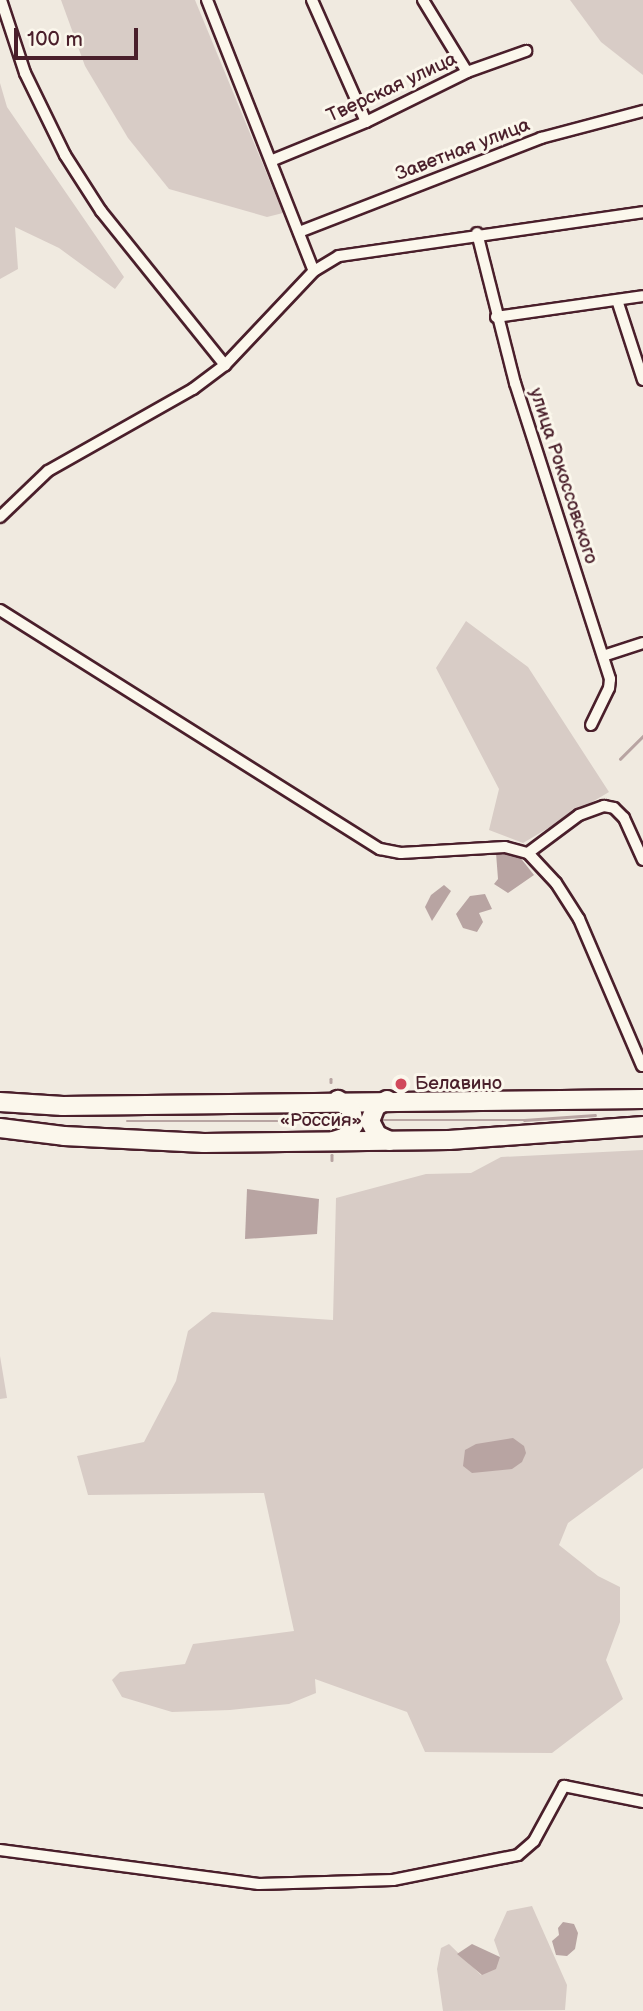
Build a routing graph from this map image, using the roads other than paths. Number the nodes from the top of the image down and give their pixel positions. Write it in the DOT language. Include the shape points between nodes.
graph roads {
  1 [pos="1,0"];
  2 [pos="312,0"];
  3 [pos="423,0"];
  4 [pos="209,1"];
  5 [pos="526,51"];
  6 [pos="467,72"];
  7 [pos="643,111"];
  8 [pos="366,122"];
  9 [pos="273,160"];
  10 [pos="643,212"];
  11 [pos="299,232"];
  12 [pos="477,233"];
  13 [pos="314,271"];
  14 [pos="643,296"];
  15 [pos="617,300"];
  16 [pos="496,317"];
  17 [pos="225,365"];
  18 [pos="643,380"];
  19 [pos="0,517"];
  20 [pos="0,610"];
  21 [pos="643,643"];
  22 [pos="603,656"];
  23 [pos="591,725"];
  24 [pos="528,853"];
  25 [pos="643,860"];
  26 [pos="642,1066"];
  27 [pos="643,1099"];
  28 [pos="338,1100"];
  29 [pos="387,1100"];
  30 [pos="0,1102"];
  31 [pos="643,1126"];
  32 [pos="0,1128"];
  33 [pos="333,1141"];
  34 [pos="391,1141"];
  35 [pos="643,1802"];
  36 [pos="0,1850"];
  1 -- 17 [label="street" via="25,73 65,155 114,229"];
  2 -- 8 [label="street"];
  3 -- 6 [label="street"];
  4 -- 9 [label="street"];
  5 -- 6 [label="street, Тверская улица"];
  6 -- 8 [label="street, Тверская улица"];
  7 -- 11 [label="street, Заветная улица" via="541,138"];
  8 -- 9 [label="street, Тверская улица"];
  9 -- 11 [label="street"];
  10 -- 12 [label="street"];
  11 -- 13 [label="street"];
  12 -- 13 [label="street" via="339,256"];
  12 -- 16 [label="street, улица Рокоссовского"];
  13 -- 17 [label="street"];
  14 -- 15 [label="street"];
  15 -- 16 [label="street"];
  15 -- 18 [label="street"];
  16 -- 22 [label="street, улица Рокоссовского"];
  17 -- 19 [label="street" via="181,396 48,471"];
  20 -- 24 [label="street" via="380,849 391,853 505,847"];
  21 -- 22 [label="street"];
  22 -- 23 [label="street, улица Рокоссовского" via="609,688"];
  24 -- 25 [label="street" via="579,815 604,806 624,818"];
  24 -- 26 [label="street" via="556,883 579,919"];
  27 -- 29 [label="highway, «Россия»"];
  28 -- 29 [label="highway, «Россия»"];
  28 -- 30 [label="highway, «Россия»" via="63,1106"];
  28 -- 33 [label="highway" via="351,1109 354,1124 346,1137"];
  29 -- 34 [label="highway" via="376,1106 370,1121 377,1135"];
  31 -- 34 [label="highway, «Россия»"];
  32 -- 33 [label="highway, «Россия»" via="190,1142"];
  33 -- 34 [label="highway, «Россия»"];
  35 -- 36 [label="street" via="564,1786 534,1841 518,1855 393,1880 258,1884"];
}
